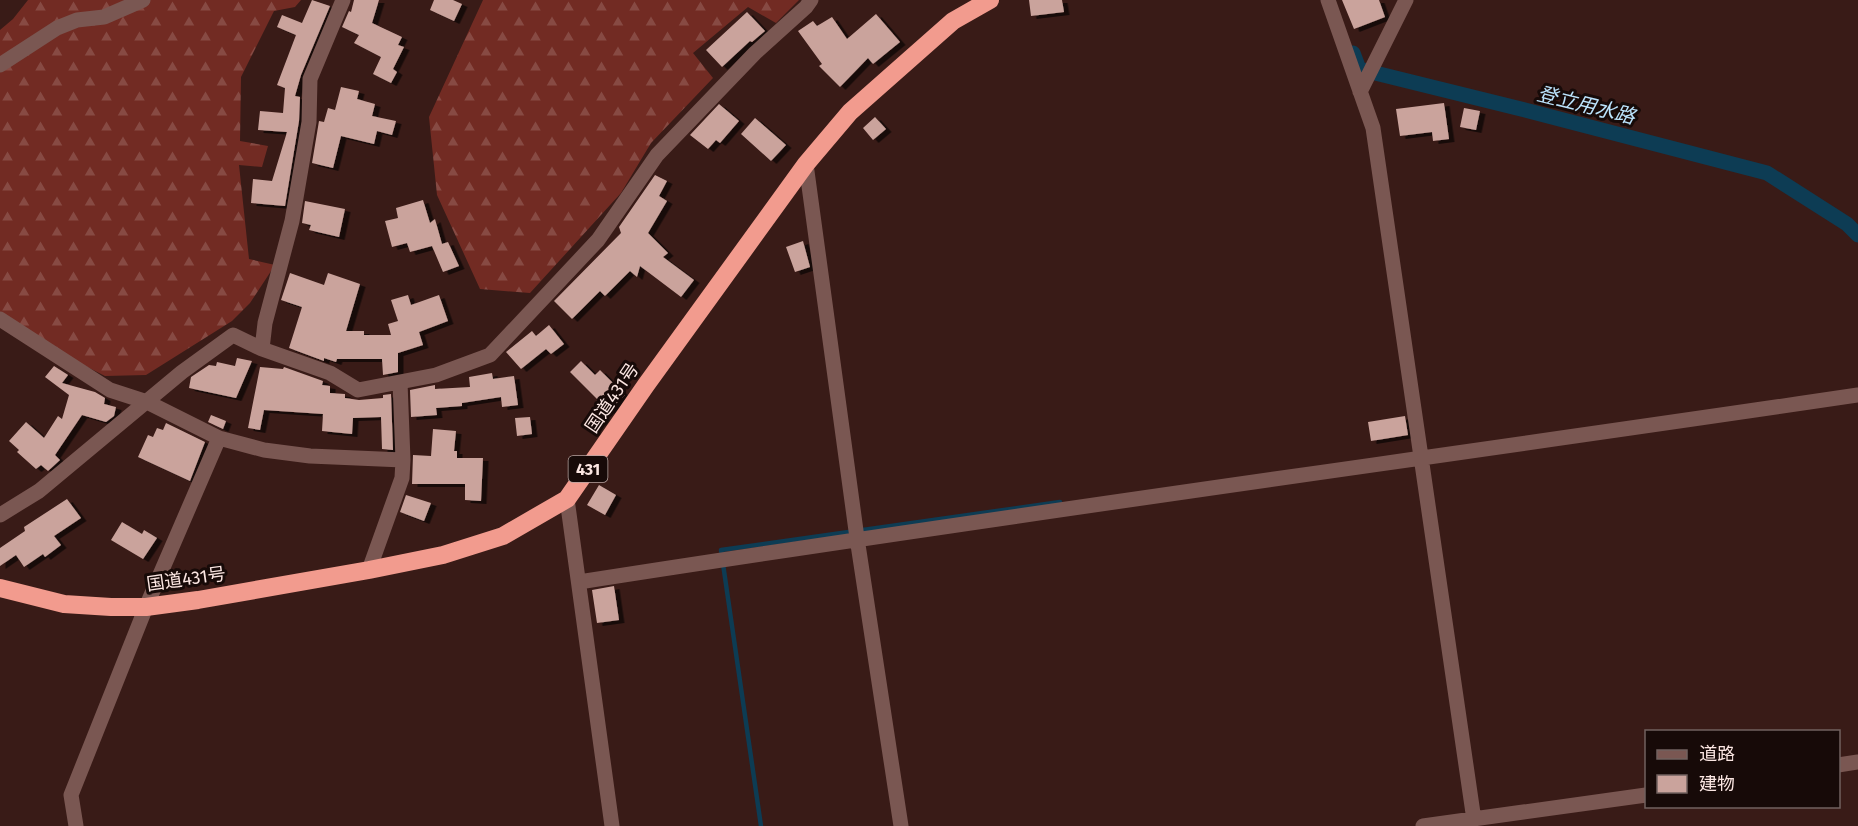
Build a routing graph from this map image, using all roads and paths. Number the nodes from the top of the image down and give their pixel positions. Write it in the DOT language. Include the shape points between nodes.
graph roads {
  1 [pos="143,0"];
  2 [pos="343,0"];
  3 [pos="811,0"];
  4 [pos="990,0"];
  5 [pos="1328,0"];
  6 [pos="1406,0"];
  7 [pos="0,65"];
  8 [pos="1360,92"];
  9 [pos="806,164"];
  10 [pos="0,319"];
  11 [pos="262,349"];
  12 [pos="400,382"];
  13 [pos="1858,395"];
  14 [pos="147,402"];
  15 [pos="219,438"];
  16 [pos="403,460"];
  17 [pos="1422,460"];
  18 [pos="567,499"];
  19 [pos="0,514"];
  20 [pos="857,538"];
  21 [pos="369,570"];
  22 [pos="579,582"];
  23 [pos="0,588"];
  24 [pos="146,607"];
  25 [pos="1858,762"];
  26 [pos="1840,765"];
  27 [pos="1645,795"];
  28 [pos="1474,820"];
  29 [pos="76,826"];
  30 [pos="612,826"];
  31 [pos="901,826"];
  32 [pos="1423,826"];
  1 -- 7 [label="street" via="104,17 77,20 57,28"];
  2 -- 11 [label="street" via="310,80 309,122 294,210"];
  3 -- 12 [label="street" via="754,53 657,155 598,240 490,355 436,375"];
  4 -- 9 [label="highway, 国道431号 / 431" via="953,21 850,112"];
  5 -- 8 [label="street"];
  6 -- 8 [label="street"];
  8 -- 17 [label="street" via="1373,128"];
  9 -- 18 [label="highway, 国道431号 / 431"];
  9 -- 20 [label="street"];
  10 -- 14 [label="street" via="110,390"];
  11 -- 12 [label="street" via="330,373 358,390"];
  11 -- 14 [label="street" via="232,336"];
  12 -- 16 [label="street"];
  13 -- 17 [label="street"];
  14 -- 15 [label="street"];
  14 -- 19 [label="street" via="39,490"];
  15 -- 16 [label="street" via="264,450 310,456"];
  15 -- 24 [label="street"];
  16 -- 21 [label="street" via="402,478"];
  17 -- 20 [label="street"];
  17 -- 28 [label="street"];
  18 -- 21 [label="highway, 国道431号 / 431" via="503,536 443,555"];
  18 -- 22 [label="street"];
  20 -- 22 [label="street"];
  20 -- 31 [label="street"];
  21 -- 24 [label="highway, 国道431号 / 431"];
  22 -- 30 [label="street"];
  23 -- 24 [label="highway, 国道431号 / 431" via="64,604"];
  24 -- 29 [label="street" via="71,795"];
  25 -- 26 [label="street"];
  27 -- 28 [label="street"];
  28 -- 32 [label="street"];
}
